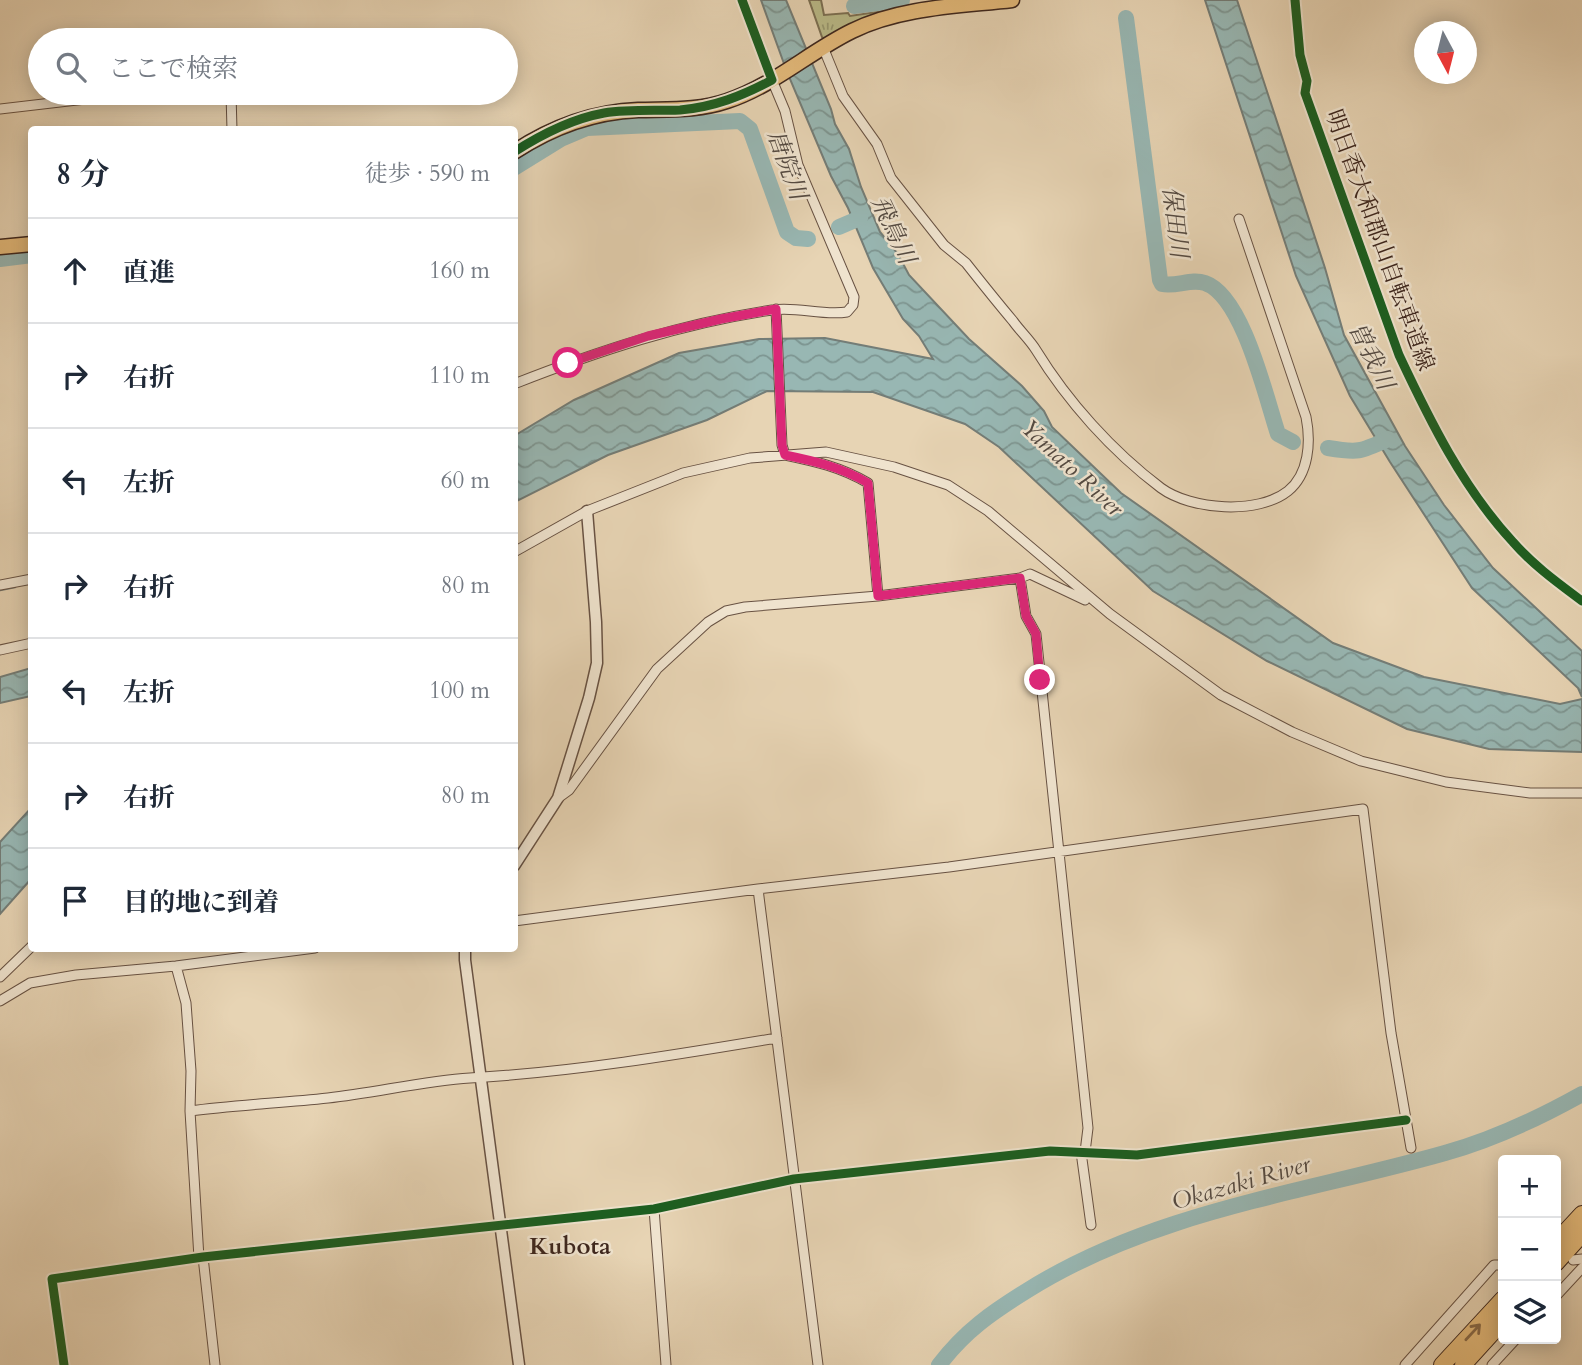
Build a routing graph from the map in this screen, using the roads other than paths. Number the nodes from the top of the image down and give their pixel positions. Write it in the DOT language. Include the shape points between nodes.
graph roads {
  1 [pos="1003,1"];
  2 [pos="973,2"];
  3 [pos="822,48"];
  4 [pos="773,79"];
  5 [pos="34,105"];
  6 [pos="231,105"];
  7 [pos="0,109"];
  8 [pos="232,126"];
  9 [pos="518,150"];
  10 [pos="1239,219"];
  11 [pos="28,244"];
  12 [pos="0,247"];
  13 [pos="776,309"];
  14 [pos="518,382"];
  15 [pos="785,455"];
  16 [pos="587,511"];
  17 [pos="518,550"];
  18 [pos="1020,578"];
  19 [pos="28,580"];
  20 [pos="0,586"];
  21 [pos="878,596"];
  22 [pos="1110,614"];
  23 [pos="28,644"];
  24 [pos="0,650"];
  25 [pos="1582,793"];
  26 [pos="558,798"];
  27 [pos="1060,851"];
  28 [pos="518,860"];
  29 [pos="758,889"];
  30 [pos="518,920"];
  31 [pos="28,950"];
  32 [pos="284,952"];
  33 [pos="465,952"];
  34 [pos="176,966"];
  35 [pos="0,977"];
  36 [pos="0,1001"];
  37 [pos="777,1038"];
  38 [pos="482,1079"];
  39 [pos="190,1111"];
  40 [pos="1406,1121"];
  41 [pos="1411,1148"];
  42 [pos="1083,1152"];
  43 [pos="794,1179"];
  44 [pos="654,1209"];
  45 [pos="1582,1214"];
  46 [pos="501,1224"];
  47 [pos="1091,1224"];
  48 [pos="1582,1234"];
  49 [pos="1561,1237"];
  50 [pos="1561,1257"];
  51 [pos="201,1258"];
  52 [pos="1498,1265"];
  53 [pos="1582,1268"];
  54 [pos="1561,1291"];
  55 [pos="1498,1304"];
  56 [pos="1498,1327"];
  57 [pos="1511,1344"];
  58 [pos="64,1365"];
  59 [pos="215,1365"];
  60 [pos="519,1365"];
  61 [pos="666,1365"];
  62 [pos="818,1365"];
  63 [pos="1405,1365"];
  64 [pos="1442,1365"];
  65 [pos="1464,1365"];
  66 [pos="1492,1365"];
  1 -- 2 [label="main road"];
  2 -- 3 [label="main road" via="888,17"];
  3 -- 4 [label="main road"];
  3 -- 10 [label="street" via="843,96 877,144 891,178 944,245 966,263 1100,433 1163,489 1185,501 1214,507 1272,500 1287,491 1298,481 1310,437"];
  4 -- 9 [label="main road" via="718,104 603,113 576,120"];
  4 -- 13 [label="street" via="797,165 854,297 847,312 834,314"];
  5 -- 7 [label="street"];
  6 -- 8 [label="street"];
  11 -- 12 [label="main road"];
  13 -- 14 [label="street" via="648,336"];
  13 -- 15 [label="street"];
  15 -- 16 [label="street" via="683,473"];
  15 -- 21 [label="street" via="848,471 868,483"];
  15 -- 22 [label="street" via="826,452 948,485 988,511"];
  16 -- 17 [label="street"];
  16 -- 26 [label="street" via="597,663"];
  18 -- 21 [label="street"];
  18 -- 22 [label="street" via="1030,574"];
  18 -- 27 [label="street" via="1026,616 1036,634"];
  19 -- 20 [label="street"];
  21 -- 26 [label="street" via="745,607 708,622 657,669 569,790"];
  22 -- 25 [label="street" via="1221,695 1361,761 1446,782 1530,793"];
  23 -- 24 [label="street"];
  26 -- 28 [label="street"];
  27 -- 29 [label="street"];
  27 -- 40 [label="street" via="1363,809"];
  27 -- 42 [label="street" via="1088,1128"];
  29 -- 30 [label="street"];
  29 -- 37 [label="street"];
  31 -- 35 [label="street"];
  32 -- 34 [label="street"];
  33 -- 38 [label="street"];
  34 -- 36 [label="street" via="30,983"];
  34 -- 39 [label="street" via="186,1003"];
  37 -- 38 [label="street" via="630,1062"];
  37 -- 43 [label="street"];
  38 -- 39 [label="street"];
  38 -- 46 [label="street"];
  39 -- 51 [label="street"];
  40 -- 41 [label="street"];
  40 -- 42 [label="street" via="1137,1155"];
  42 -- 43 [label="street" via="995,1156"];
  42 -- 47 [label="street"];
  43 -- 44 [label="street"];
  43 -- 62 [label="street"];
  44 -- 46 [label="street"];
  44 -- 61 [label="street"];
  45 -- 49 [label="highway"];
  46 -- 51 [label="street"];
  46 -- 60 [label="street"];
  48 -- 50 [label="highway"];
  51 -- 58 [label="street" via="52,1279"];
  51 -- 59 [label="street"];
  52 -- 63 [label="street"];
  53 -- 54 [label="street"];
  64 -- 55 [label="highway, one-way"];
  56 -- 65 [label="highway"];
  57 -- 66 [label="street"];
}
